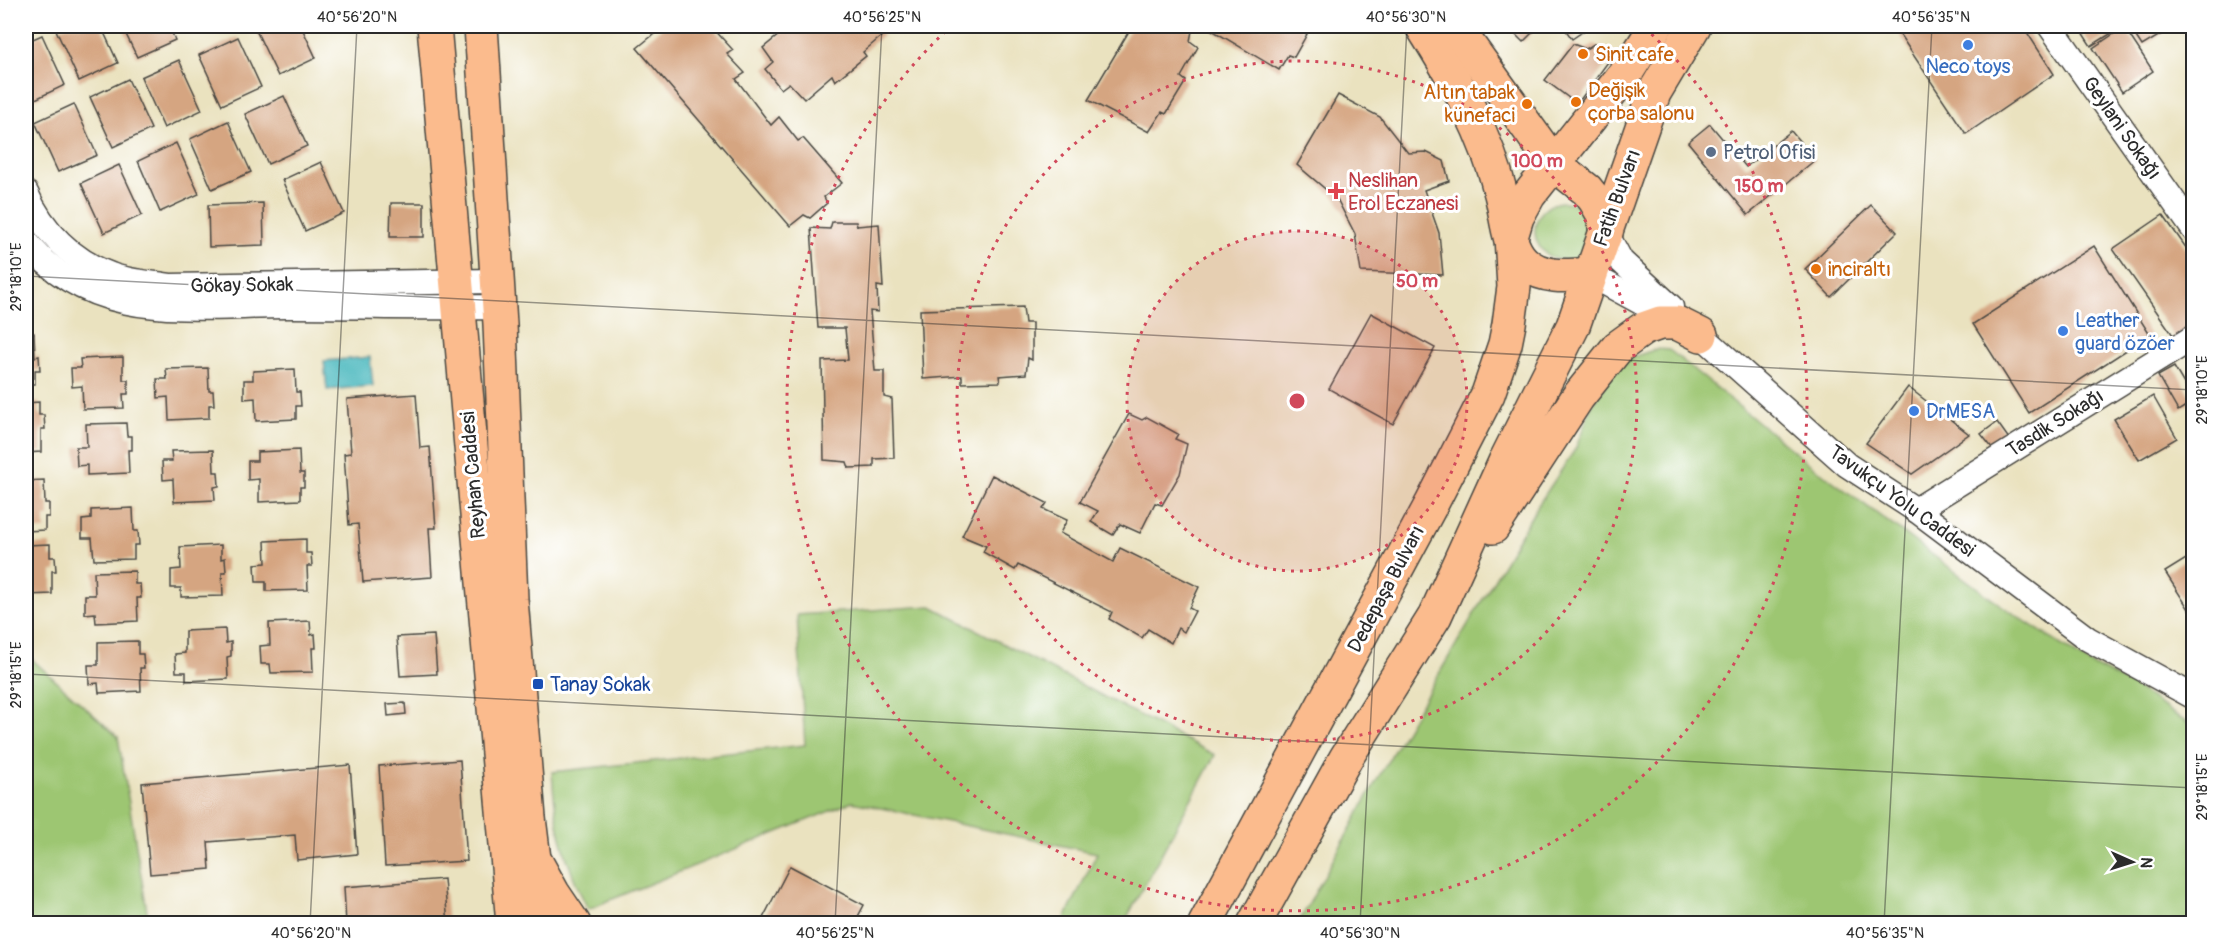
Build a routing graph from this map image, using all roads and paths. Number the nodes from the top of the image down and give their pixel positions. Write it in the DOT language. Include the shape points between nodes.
graph roads {
  1 [pos="434,26"];
  2 [pos="481,26"];
  3 [pos="1422,26"];
  4 [pos="1455,26"];
  5 [pos="1656,26"];
  6 [pos="1694,26"];
  7 [pos="2050,26"];
  8 [pos="1554,164"];
  9 [pos="26,193"];
  10 [pos="2193,230"];
  11 [pos="1606,233"];
  12 [pos="1511,237"];
  13 [pos="26,241"];
  14 [pos="1589,274"];
  15 [pos="497,294"];
  16 [pos="457,295"];
  17 [pos="1701,335"];
  18 [pos="2193,337"];
  19 [pos="1916,510"];
  20 [pos="1435,616"];
  21 [pos="2193,697"];
  22 [pos="534,859"];
  23 [pos="513,924"];
  24 [pos="537,924"];
  25 [pos="574,924"];
  26 [pos="1205,924"];
  27 [pos="1254,924"];
  1 -- 16 [label="main road, Reyhan Caddesi"];
  2 -- 15 [label="main road, Reyhan Caddesi"];
  3 -- 12 [label="main road" via="1475,119 1501,192"];
  4 -- 8 [label="main road"];
  5 -- 8 [label="main road" via="1628,70"];
  6 -- 11 [label="main road, Fatih Bulvarı" via="1654,93"];
  7 -- 10 [label="street, Geylani Sokağı"];
  8 -- 11 [label="main road" via="1587,190 1603,214"];
  8 -- 12 [label="main road" via="1529,195"];
  9 -- 16 [label="street, Gökay Sokak" via="61,245 86,264 113,276 171,286"];
  11 -- 14 [label="main road, Fatih Bulvarı"];
  11 -- 17 [label="street" via="1621,261"];
  12 -- 14 [label="main road" via="1523,261 1533,269 1545,274"];
  12 -- 26 [label="main road, Dedepaşa Bulvarı" via="1514,287 1509,324 1488,394"];
  13 -- 16 [label="street, Gökay Sokak" via="76,284 138,305 193,309"];
  14 -- 17 [label="street, Tavukçu Yolu Caddesi"];
  14 -- 20 [label="main road" via="1573,326"];
  15 -- 16 [label="street, Gökay Sokak"];
  15 -- 22 [label="main road, Reyhan Caddesi" via="511,599"];
  16 -- 23 [label="main road, Reyhan Caddesi"];
  17 -- 19 [label="street, Tavukçu Yolu Caddesi" via="1847,465"];
  17 -- 20 [label="main road" via="1677,323 1660,323 1643,329 1618,347 1578,397"];
  18 -- 19 [label="street, Tasdik Sokağı"];
  19 -- 21 [label="street, Tavukçu Yolu Caddesi" via="2088,639"];
  20 -- 27 [label="main road" via="1346,758"];
  22 -- 24 [label="main road, Reyhan Caddesi"];
  22 -- 25 [label="main road"];
}
